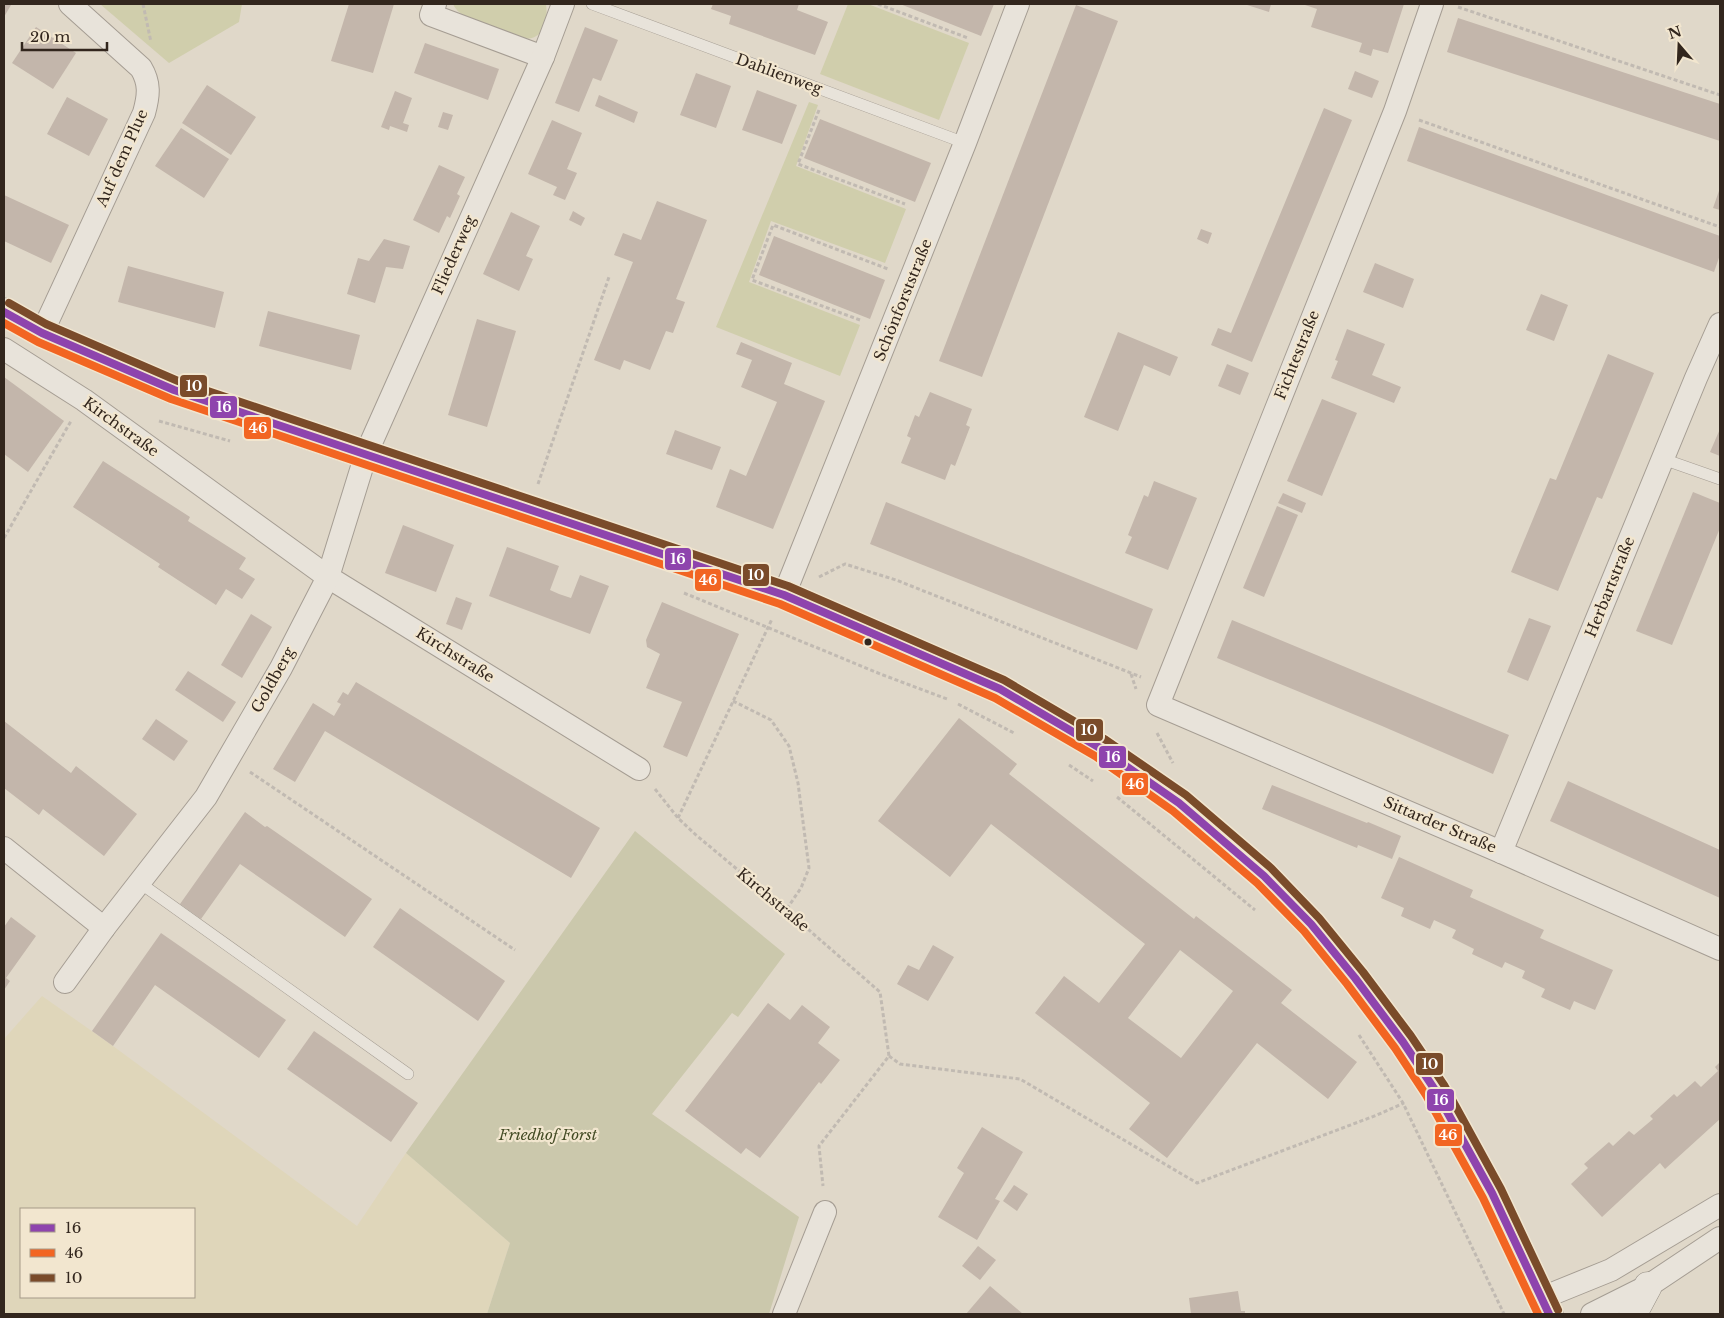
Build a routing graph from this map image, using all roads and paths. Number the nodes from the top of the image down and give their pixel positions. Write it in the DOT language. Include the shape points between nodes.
graph roads {
  1 [pos="70,4"];
  2 [pos="435,4"];
  3 [pos="562,4"];
  4 [pos="592,4"];
  5 [pos="878,4"];
  6 [pos="1018,4"];
  7 [pos="1432,4"];
  8 [pos="1456,7"];
  9 [pos="968,38"];
  10 [pos="543,57"];
  11 [pos="1720,96"];
  12 [pos="1395,111"];
  13 [pos="828,113"];
  14 [pos="966,143"];
  15 [pos="905,204"];
  16 [pos="1720,227"];
  17 [pos="609,276"];
  18 [pos="912,278"];
  19 [pos="4,312"];
  20 [pos="860,320"];
  21 [pos="1720,324"];
  22 [pos="42,332"];
  23 [pos="4,349"];
  24 [pos="84,400"];
  25 [pos="158,421"];
  26 [pos="233,442"];
  27 [pos="366,454"];
  28 [pos="1663,458"];
  29 [pos="1720,480"];
  30 [pos="529,509"];
  31 [pos="4,538"];
  32 [pos="328,577"];
  33 [pos="676,590"];
  34 [pos="784,595"];
  35 [pos="768,627"];
  36 [pos="1131,673"];
  37 [pos="1137,692"];
  38 [pos="1162,696"];
  39 [pos="733,701"];
  40 [pos="1153,726"];
  41 [pos="1015,733"];
  42 [pos="229,758"];
  43 [pos="1063,762"];
  44 [pos="639,769"];
  45 [pos="1094,781"];
  46 [pos="1110,791"];
  47 [pos="1179,803"];
  48 [pos="678,818"];
  49 [pos="4,848"];
  50 [pos="1501,852"];
  51 [pos="140,883"];
  52 [pos="786,910"];
  53 [pos="1259,914"];
  54 [pos="104,928"];
  55 [pos="1720,949"];
  56 [pos="515,950"];
  57 [pos="65,982"];
  58 [pos="1355,1028"];
  59 [pos="889,1056"];
  60 [pos="408,1074"];
  61 [pos="1435,1090"];
  62 [pos="1403,1103"];
  63 [pos="1720,1205"];
  64 [pos="825,1212"];
  65 [pos="1720,1238"];
  66 [pos="1648,1286"];
  67 [pos="1546,1306"];
  68 [pos="784,1314"];
  69 [pos="1504,1314"];
  70 [pos="1592,1314"];
  71 [pos="1633,1314"];
  1 -- 22 [label="street, Auf dem Plue" via="141,68 148,83 148,99"];
  2 -- 10 [label="street" via="431,15"];
  3 -- 10 [label="street, Fliederweg"];
  4 -- 14 [label="lane, Dahlienweg"];
  5 -- 9 [label="path"];
  6 -- 14 [label="street, Schönforststraße"];
  7 -- 12 [label="street, Fichtestraße"];
  8 -- 11 [label="path"];
  10 -- 27 [label="street, Fliederweg"];
  12 -- 16 [label="path"];
  12 -- 38 [label="street, Fichtestraße"];
  13 -- 15 [label="path" via="819,109 798,164"];
  14 -- 18 [label="street, Schönforststraße"];
  17 -- 30 [label="path"];
  18 -- 20 [label="path" via="773,225 752,280"];
  18 -- 34 [label="street, Schönforststraße"];
  19 -- 22 [label="main road"];
  21 -- 28 [label="street, Herbartstraße"];
  22 -- 27 [label="main road" via="174,390"];
  23 -- 24 [label="street, Kirchstraße"];
  24 -- 31 [label="path"];
  24 -- 32 [label="street, Kirchstraße"];
  25 -- 26 [label="path"];
  27 -- 30 [label="main road"];
  27 -- 32 [label="street, Goldberg"];
  28 -- 29 [label="lane"];
  28 -- 50 [label="street, Herbartstraße"];
  30 -- 34 [label="main road"];
  32 -- 42 [label="street, Goldberg"];
  32 -- 44 [label="street, Kirchstraße"];
  33 -- 35 [label="path"];
  34 -- 35 [label="path"];
  34 -- 36 [label="path" via="845,564 896,580"];
  34 -- 47 [label="main road" via="1000,689 1100,748"];
  35 -- 39 [label="path"];
  35 -- 41 [label="path" via="953,702"];
  36 -- 37 [label="path"];
  36 -- 38 [label="path"];
  38 -- 50 [label="street, Sittarder Straße"];
  39 -- 48 [label="path"];
  39 -- 52 [label="path" via="771,720 789,746 798,782 809,868 801,888"];
  40 -- 47 [label="path" via="1174,765"];
  42 -- 51 [label="street, Goldberg" via="206,797"];
  42 -- 56 [label="path"];
  43 -- 45 [label="path"];
  44 -- 48 [label="path, Kirchstraße"];
  46 -- 53 [label="path"];
  47 -- 61 [label="main road" via="1264,876 1311,924 1356,978"];
  48 -- 52 [label="path, Kirchstraße"];
  49 -- 54 [label="street"];
  50 -- 55 [label="street, Sittarder Straße"];
  51 -- 54 [label="street, Goldberg"];
  51 -- 60 [label="lane"];
  52 -- 59 [label="path, Kirchstraße" via="880,992"];
  54 -- 57 [label="street, Goldberg"];
  58 -- 62 [label="path"];
  59 -- 62 [label="path" via="900,1064 1020,1079 1197,1183"];
  59 -- 64 [label="path" via="818,1146"];
  61 -- 62 [label="path"];
  61 -- 67 [label="main road" via="1492,1193"];
  62 -- 69 [label="path"];
  63 -- 67 [label="street"];
  64 -- 68 [label="street"];
  65 -- 66 [label="street"];
  66 -- 70 [label="street"];
  66 -- 71 [label="main road"];
}
